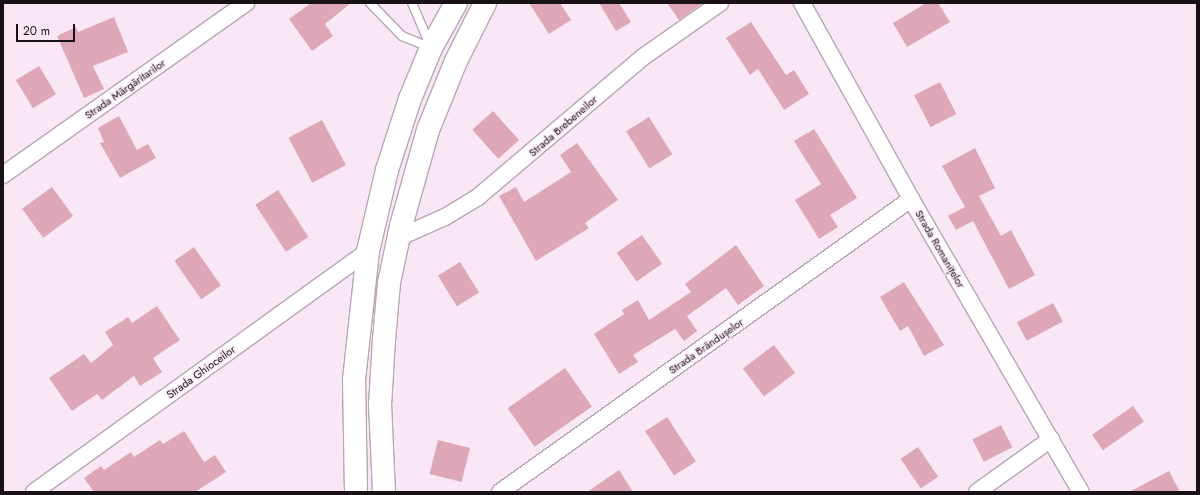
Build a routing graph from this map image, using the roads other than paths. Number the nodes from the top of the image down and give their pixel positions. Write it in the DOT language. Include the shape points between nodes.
graph roads {
  1 [pos="246,3"];
  2 [pos="370,3"];
  3 [pos="412,3"];
  4 [pos="456,3"];
  5 [pos="720,3"];
  6 [pos="802,3"];
  7 [pos="485,4"];
  8 [pos="431,48"];
  9 [pos="3,175"];
  10 [pos="911,199"];
  11 [pos="398,238"];
  12 [pos="368,251"];
  13 [pos="1051,439"];
  14 [pos="34,492"];
  15 [pos="356,492"];
  16 [pos="384,492"];
  17 [pos="500,492"];
  18 [pos="977,492"];
  19 [pos="1081,492"];
  1 -- 9 [label="street, Strada Mărgăritarilor"];
  2 -- 8 [label="lane" via="402,36"];
  3 -- 8 [label="lane"];
  4 -- 8 [label="highway"];
  5 -- 11 [label="street, Strada Brebeneilor" via="642,57 478,197 445,217"];
  6 -- 10 [label="street, Strada Romanițelor"];
  7 -- 11 [label="highway" via="456,61 428,130"];
  8 -- 12 [label="highway" via="410,99 387,170"];
  10 -- 13 [label="street, Strada Romanițelor"];
  10 -- 17 [label="street, Strada Brândușelor"];
  11 -- 16 [label="highway" via="389,283 381,384"];
  12 -- 14 [label="street, Strada Ghioceilor"];
  12 -- 15 [label="highway" via="354,380"];
  13 -- 18 [label="street"];
  13 -- 19 [label="street, Strada Romanițelor"];
}
